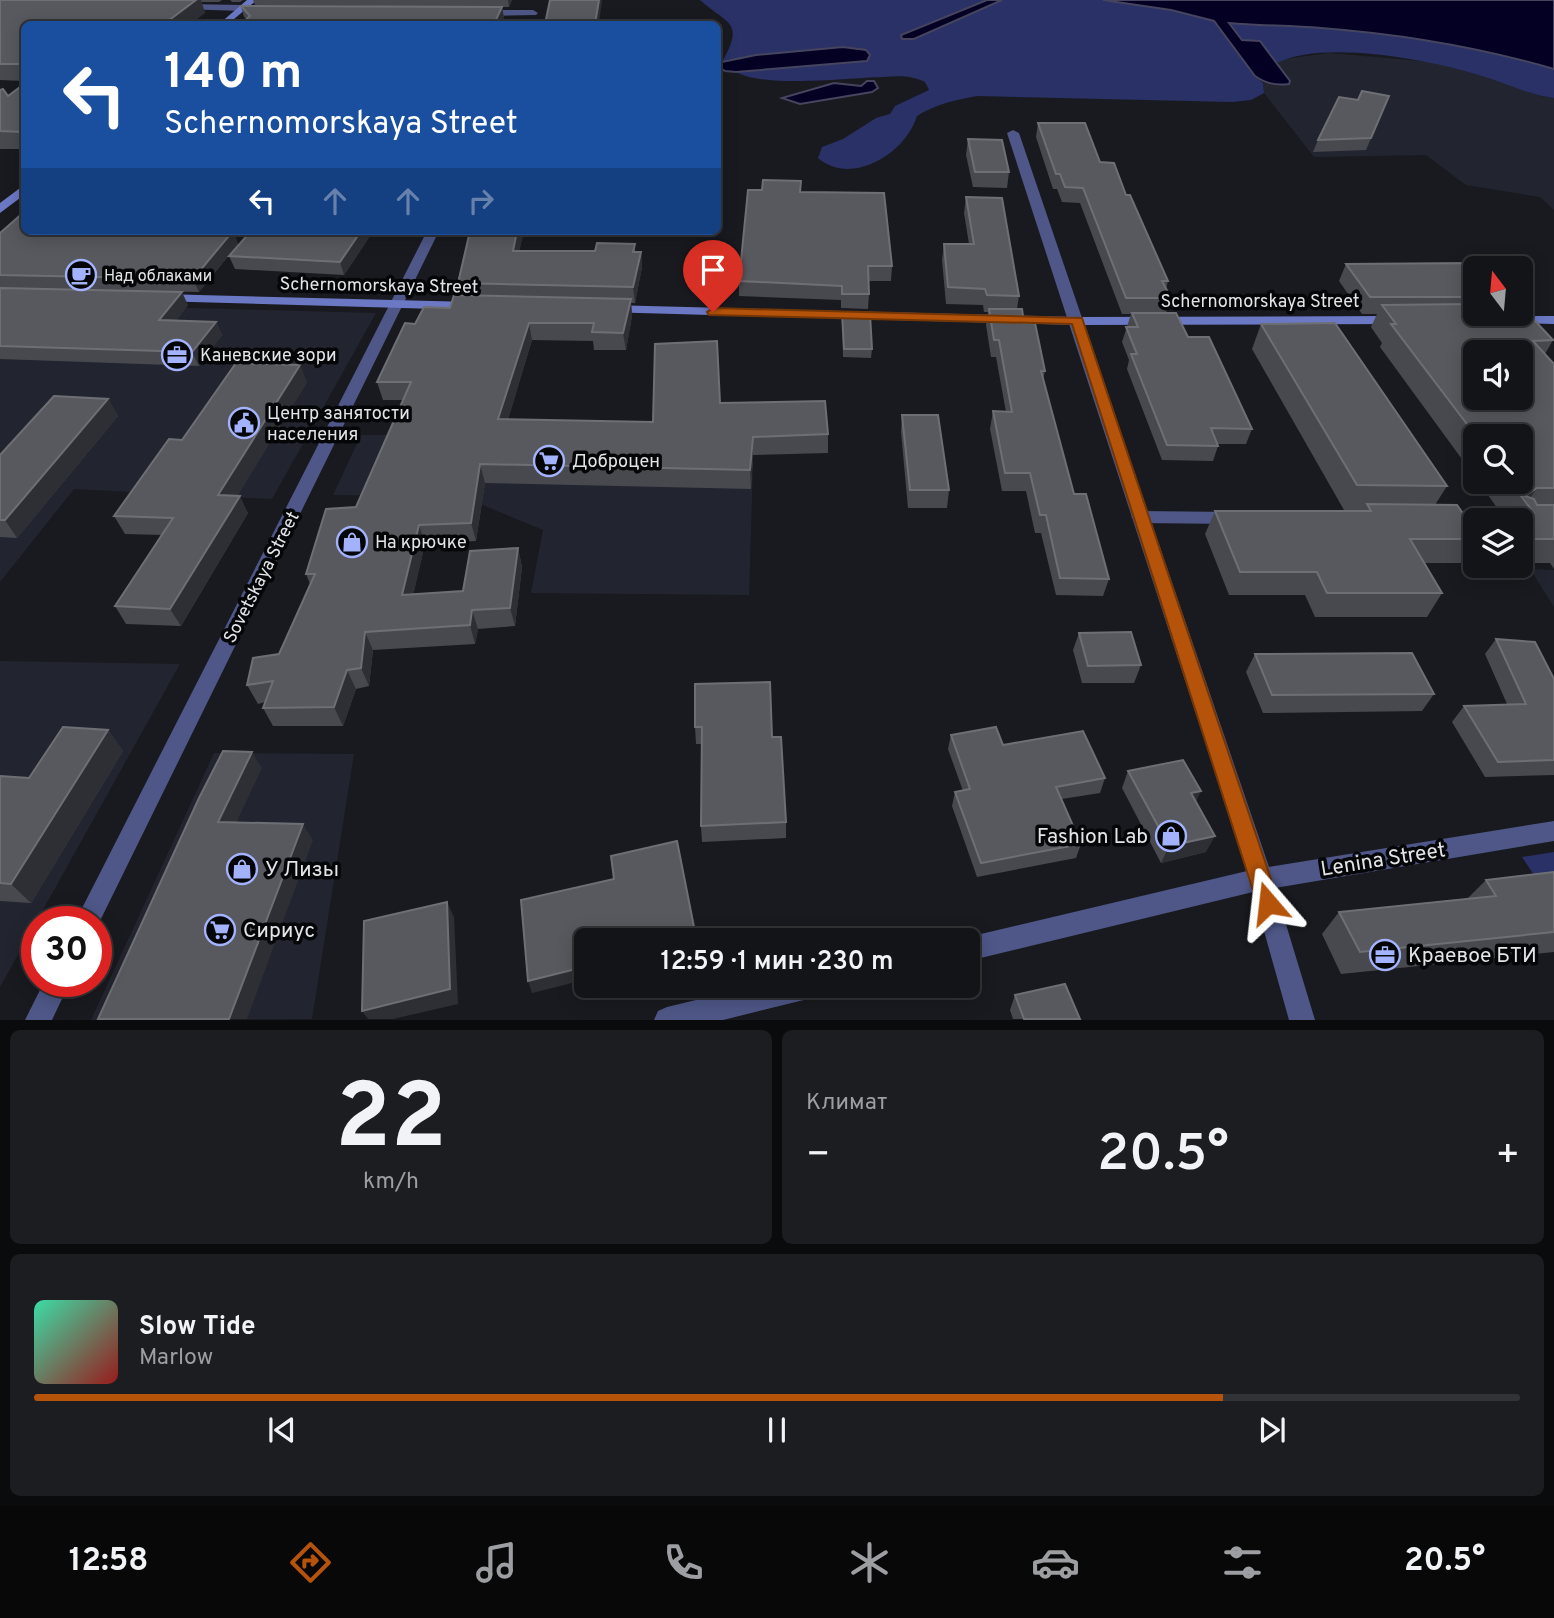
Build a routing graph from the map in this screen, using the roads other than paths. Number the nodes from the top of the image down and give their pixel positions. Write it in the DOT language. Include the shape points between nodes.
graph roads {
  1 [pos="253,0"];
  2 [pos="535,0"];
  3 [pos="170,6"];
  4 [pos="241,9"];
  5 [pos="258,11"];
  6 [pos="466,13"];
  7 [pos="533,13"];
  8 [pos="227,21"];
  9 [pos="529,21"];
  10 [pos="1013,132"];
  11 [pos="21,192"];
  12 [pos="0,209"];
  13 [pos="431,235"];
  14 [pos="151,298"];
  15 [pos="398,304"];
  16 [pos="493,307"];
  17 [pos="588,309"];
  18 [pos="1416,320"];
  19 [pos="1533,320"];
  20 [pos="1554,320"];
  21 [pos="1077,321"];
  22 [pos="1140,517"];
  23 [pos="1248,518"];
  24 [pos="1553,832"];
  25 [pos="1261,879"];
  26 [pos="95,906"];
  27 [pos="980,946"];
  28 [pos="50,997"];
  29 [pos="758,998"];
  30 [pos="38,1020"];
  31 [pos="667,1020"];
  32 [pos="1302,1020"];
  1 -- 4 [label="street"];
  2 -- 7 [label="street"];
  3 -- 4 [label="street"];
  4 -- 5 [label="street"];
  4 -- 8 [label="street"];
  6 -- 7 [label="street"];
  7 -- 9 [label="street"];
  10 -- 21 [label="street"];
  11 -- 12 [label="street"];
  13 -- 15 [label="street, Sovetskaya Street"];
  14 -- 15 [label="street, Sсhernomorskaya Street"];
  15 -- 16 [label="street, Sсhernomorskaya Street"];
  15 -- 26 [label="street, Sovetskaya Street"];
  17 -- 21 [label="street, Sсhernomorskaya Street"];
  18 -- 21 [label="street, Sсhernomorskaya Street"];
  19 -- 20 [label="street"];
  21 -- 22 [label="street"];
  22 -- 23 [label="street"];
  22 -- 25 [label="street"];
  24 -- 25 [label="street, Lenina Street"];
  25 -- 27 [label="street, Lenina Street"];
  25 -- 32 [label="street"];
  28 -- 30 [label="street"];
  29 -- 31 [label="street"];
}
